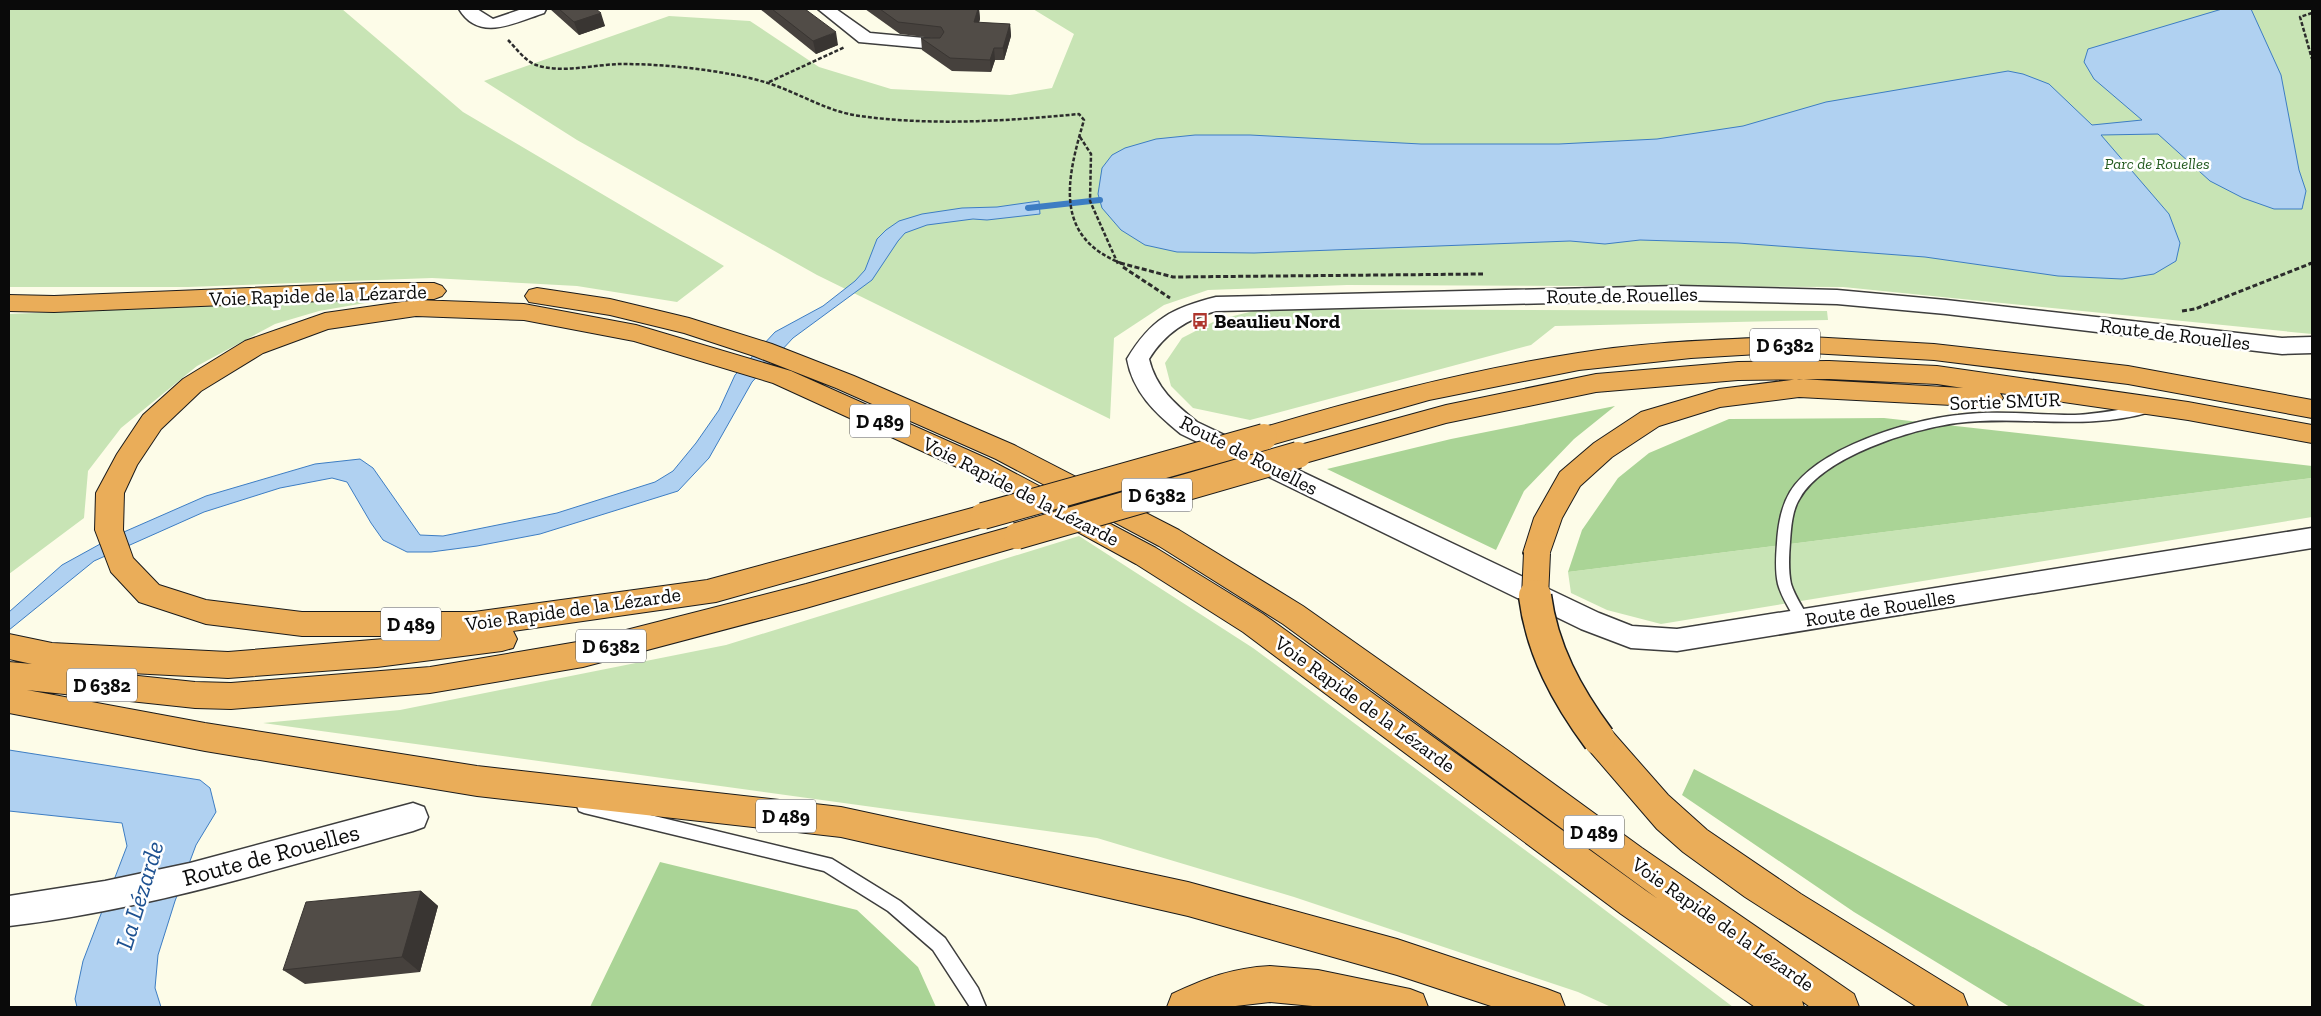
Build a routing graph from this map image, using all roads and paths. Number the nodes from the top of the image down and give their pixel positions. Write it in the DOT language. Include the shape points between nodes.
graph roads {
  1 [pos="467,9"];
  2 [pos="538,9"];
  3 [pos="826,9"];
  4 [pos="2312,13"];
  5 [pos="494,24"];
  6 [pos="865,38"];
  7 [pos="935,44"];
  8 [pos="2312,59"];
  9 [pos="768,83"];
  10 [pos="1079,137"];
  11 [pos="1073,223"];
  12 [pos="9,303"];
  13 [pos="1190,310"];
  14 [pos="2312,345"];
  15 [pos="2158,407"];
  16 [pos="2312,409"];
  17 [pos="2188,411"];
  18 [pos="2312,434"];
  19 [pos="2312,440"];
  20 [pos="2312,538"];
  21 [pos="716,590"];
  22 [pos="1802,621"];
  23 [pos="9,647"];
  24 [pos="9,675"];
  25 [pos="9,700"];
  26 [pos="477,781"];
  27 [pos="414,817"];
  28 [pos="9,911"];
  29 [pos="978,1007"];
  30 [pos="1185,1007"];
  31 [pos="1410,1007"];
  32 [pos="1546,1007"];
  33 [pos="1786,1007"];
  34 [pos="1841,1007"];
  35 [pos="1950,1007"];
  1 -- 5 [label="street" via="482,21"];
  2 -- 5 [label="street"];
  3 -- 6 [label="street"];
  4 -- 8 [label="path" via="2300,17"];
  5 -- 9 [label="path" via="526,59 536,65 557,68 653,65"];
  6 -- 7 [label="street"];
  6 -- 9 [label="path"];
  9 -- 10 [label="path" via="823,106 859,116 1009,121 1079,114 1084,120"];
  10 -- 11 [label="path" via="1068,185"];
  10 -- 13 [label="path" via="1091,154 1090,201 1118,264"];
  12 -- 34 [label="highway, Voie Rapide de la Lézarde / D 489" via="370,291 530,295 610,307 680,324 763,350 1005,452 1169,538 1293,615"];
  13 -- 14 [label="street, Route de Rouelles" via="1216,304 1251,302 1678,293 1837,297 2282,346"];
  13 -- 22 [label="street, Route de Rouelles" via="1156,332 1138,359 1140,374 1147,387 1164,408 1189,428 1590,621 1631,637 1677,640"];
  15 -- 17 [label="highway, D 6382"];
  15 -- 22 [label="lane, Sortie SMUR" via="2093,418 1996,416 1939,421 1892,434 1818,470 1795,494 1785,523 1784,580"];
  15 -- 24 [label="highway, D 6382, bridge" via="1937,374 1738,371 1596,383 1446,414 806,596 583,654 430,680 231,696"];
  15 -- 35 [label="highway, bridge" via="1799,388 1718,398 1650,419 1603,450 1570,479 1548,518 1537,553 1535,596 1544,638 1564,687 1599,739 1648,798 1694,840 1742,875"];
  16 -- 21 [label="highway, D 6382, bridge" via="2128,375 1934,352 1794,344 1579,361 1429,391"];
  17 -- 18 [label="highway, D 6382"];
  17 -- 19 [label="highway"];
  20 -- 22 [label="street, Route de Rouelles"];
  21 -- 23 [label="highway, D 6382" via="522,637 377,654 228,664 52,656"];
  21 -- 33 [label="highway, Voie Rapide de la Lézarde / D 489" via="474,624 302,624 206,612 149,594 121,564 108,530 110,494 126,461 152,422 192,385 254,347 325,321 416,308 524,312 636,333 782,377 979,466 1146,556 1253,623 1633,902"];
  25 -- 26 [label="highway, D 489" via="205,737"];
  26 -- 29 [label="lane" via="828,864 894,906 939,944"];
  26 -- 32 [label="highway, D 489" via="841,822 1188,900 1397,957"];
  27 -- 28 [label="street, Route de Rouelles" via="190,878"];
  30 -- 31 [label="highway" via="1228,989 1266,984"];
}
